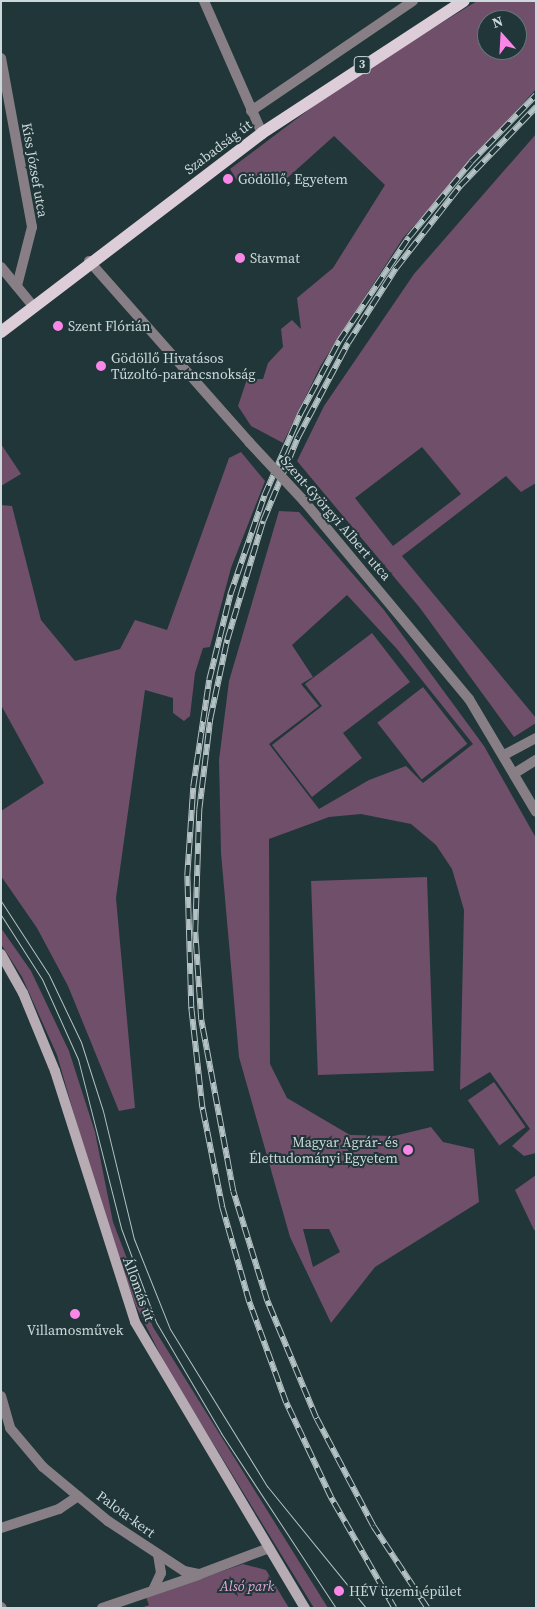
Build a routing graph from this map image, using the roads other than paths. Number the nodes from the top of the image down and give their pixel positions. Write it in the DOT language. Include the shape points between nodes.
graph roads {
  1 [pos="204,1"];
  2 [pos="413,1"];
  3 [pos="464,1"];
  4 [pos="1,58"];
  5 [pos="251,111"];
  6 [pos="262,133"];
  7 [pos="89,262"];
  8 [pos="1,267"];
  9 [pos="16,286"];
  10 [pos="33,306"];
  11 [pos="1,332"];
  12 [pos="536,738"];
  13 [pos="504,755"];
  14 [pos="536,760"];
  15 [pos="515,773"];
  16 [pos="536,812"];
  17 [pos="1,954"];
  18 [pos="1,1396"];
  19 [pos="3,1415"];
  20 [pos="78,1496"];
  21 [pos="1,1528"];
  22 [pos="269,1548"];
  23 [pos="158,1554"];
  24 [pos="200,1574"];
  25 [pos="153,1590"];
  26 [pos="102,1608"];
  27 [pos="305,1608"];
  1 -- 5 [label="street"];
  2 -- 5 [label="street, Szabadság út"];
  3 -- 6 [label="main road, Szabadság út / 3"];
  4 -- 9 [label="street, Kiss József utca" via="32,227"];
  5 -- 6 [label="street"];
  6 -- 7 [label="main road, Szabadság út / 3"];
  7 -- 10 [label="main road, Szabadság út / 3"];
  7 -- 13 [label="street, Szent-Györgyi Albert utca, bridge" via="422,638"];
  8 -- 9 [label="street"];
  9 -- 10 [label="street"];
  10 -- 11 [label="main road, Szabadság út / 3"];
  12 -- 13 [label="street"];
  13 -- 15 [label="street, Szent-Györgyi Albert utca"];
  14 -- 15 [label="street"];
  15 -- 16 [label="street, Szent-Györgyi Albert utca"];
  17 -- 22 [label="main road, Állomás út" via="24,993 55,1070 135,1322"];
  18 -- 19 [label="street, Palota-kert"];
  19 -- 20 [label="street, Palota-kert" via="42,1467"];
  20 -- 21 [label="street, Palota-kert" via="60,1509"];
  20 -- 23 [label="street, Palota-kert"];
  22 -- 24 [label="street"];
  22 -- 27 [label="main road, Állomás út"];
  23 -- 24 [label="street, Palota-kert" via="184,1571"];
  23 -- 25 [label="street, Palota-kert" via="161,1573"];
  24 -- 25 [label="street"];
  25 -- 26 [label="street"];
}
